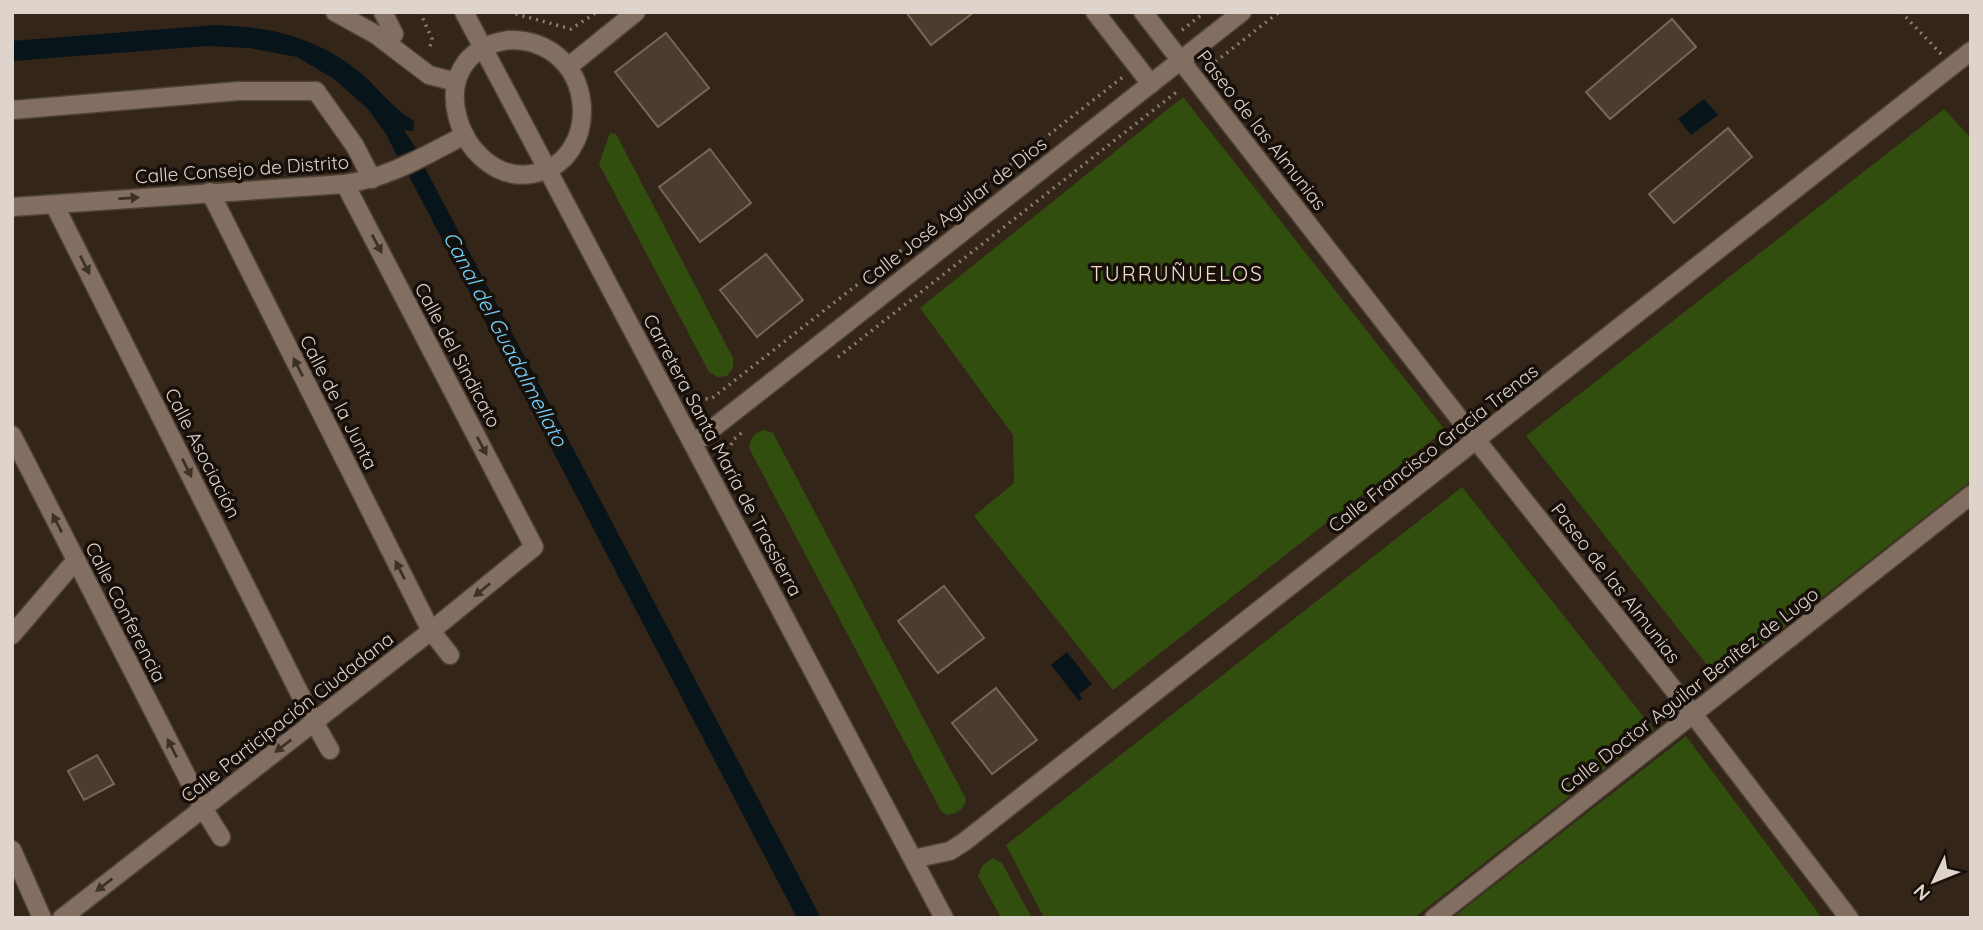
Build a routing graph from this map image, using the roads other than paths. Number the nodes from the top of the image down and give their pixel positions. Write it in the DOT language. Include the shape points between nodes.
graph roads {
  1 [pos="335,12"];
  2 [pos="383,12"];
  3 [pos="464,12"];
  4 [pos="636,12"];
  5 [pos="1095,12"];
  6 [pos="1143,12"];
  7 [pos="1242,12"];
  8 [pos="387,43"];
  9 [pos="484,47"];
  10 [pos="1971,51"];
  11 [pos="1180,61"];
  12 [pos="568,67"];
  13 [pos="456,82"];
  14 [pos="1151,84"];
  15 [pos="12,110"];
  16 [pos="465,135"];
  17 [pos="547,169"];
  18 [pos="372,180"];
  19 [pos="345,184"];
  20 [pos="210,192"];
  21 [pos="54,204"];
  22 [pos="12,207"];
  23 [pos="12,435"];
  24 [pos="1477,440"];
  25 [pos="693,444"];
  26 [pos="1971,495"];
  27 [pos="534,547"];
  28 [pos="76,560"];
  29 [pos="431,631"];
  30 [pos="12,635"];
  31 [pos="450,655"];
  32 [pos="1693,714"];
  33 [pos="314,722"];
  34 [pos="330,750"];
  35 [pos="203,808"];
  36 [pos="221,837"];
  37 [pos="12,850"];
  38 [pos="913,859"];
  39 [pos="42,918"];
  40 [pos="62,918"];
  41 [pos="944,918"];
  42 [pos="1434,918"];
  43 [pos="1849,918"];
  1 -- 8 [label="street"];
  2 -- 8 [label="street" via="394,34"];
  3 -- 9 [label="street, Carretera Santa María de Trassierra"];
  4 -- 12 [label="street"];
  5 -- 14 [label="street"];
  6 -- 11 [label="street, Paseo de las Almunias"];
  7 -- 11 [label="street, Calle José Aguilar de Dios"];
  8 -- 13 [label="street" via="429,75"];
  9 -- 12 [label="street" via="522,41 547,49"];
  9 -- 13 [label="street" via="469,58"];
  9 -- 17 [label="street, Carretera Santa María de Trassierra"];
  10 -- 24 [label="street, Calle Francisco Gracia Trenas"];
  11 -- 14 [label="street, Calle José Aguilar de Dios"];
  11 -- 24 [label="street, Paseo de las Almunias"];
  12 -- 17 [label="street" via="580,94 581,125 567,152"];
  13 -- 16 [label="street" via="455,104"];
  14 -- 25 [label="street, Calle José Aguilar de Dios"];
  15 -- 18 [label="street" via="239,91 316,91 355,146"];
  16 -- 17 [label="street" via="479,155 505,171 524,175"];
  16 -- 18 [label="street, Calle Consejo de Distrito"];
  17 -- 25 [label="street, Carretera Santa María de Trassierra"];
  18 -- 19 [label="street, Calle Consejo de Distrito"];
  19 -- 20 [label="street, Calle Consejo de Distrito"];
  19 -- 27 [label="street, Calle del Sindicato, one-way"];
  21 -- 20 [label="street, Calle Consejo de Distrito, one-way"];
  29 -- 20 [label="street, Calle de la Junta, one-way"];
  21 -- 22 [label="street, Calle Consejo de Distrito"];
  21 -- 33 [label="street, Calle Asociación, one-way"];
  28 -- 23 [label="street, Calle Conferencia, one-way"];
  24 -- 32 [label="street, Paseo de las Almunias"];
  24 -- 38 [label="street, Calle Francisco Gracia Trenas" via="964,842 950,851"];
  25 -- 38 [label="street, Carretera Santa María de Trassierra"];
  26 -- 32 [label="street, Calle Doctor Aguilar Benítez de Lugo"];
  27 -- 29 [label="street, Calle Participación Ciudadana, one-way"];
  28 -- 30 [label="street"];
  35 -- 28 [label="street, Calle Conferencia, one-way"];
  29 -- 31 [label="street, Calle de la Junta"];
  29 -- 33 [label="street, Calle Participación Ciudadana"];
  32 -- 42 [label="street, Calle Doctor Aguilar Benítez de Lugo"];
  32 -- 43 [label="street, Paseo de las Almunias"];
  33 -- 34 [label="street, Calle Asociación"];
  33 -- 35 [label="street, Calle Participación Ciudadana, one-way"];
  35 -- 36 [label="street, Calle Conferencia"];
  35 -- 40 [label="street, Calle Participación Ciudadana, one-way"];
  37 -- 39 [label="street"];
  38 -- 41 [label="street, Carretera Santa María de Trassierra"];
}
